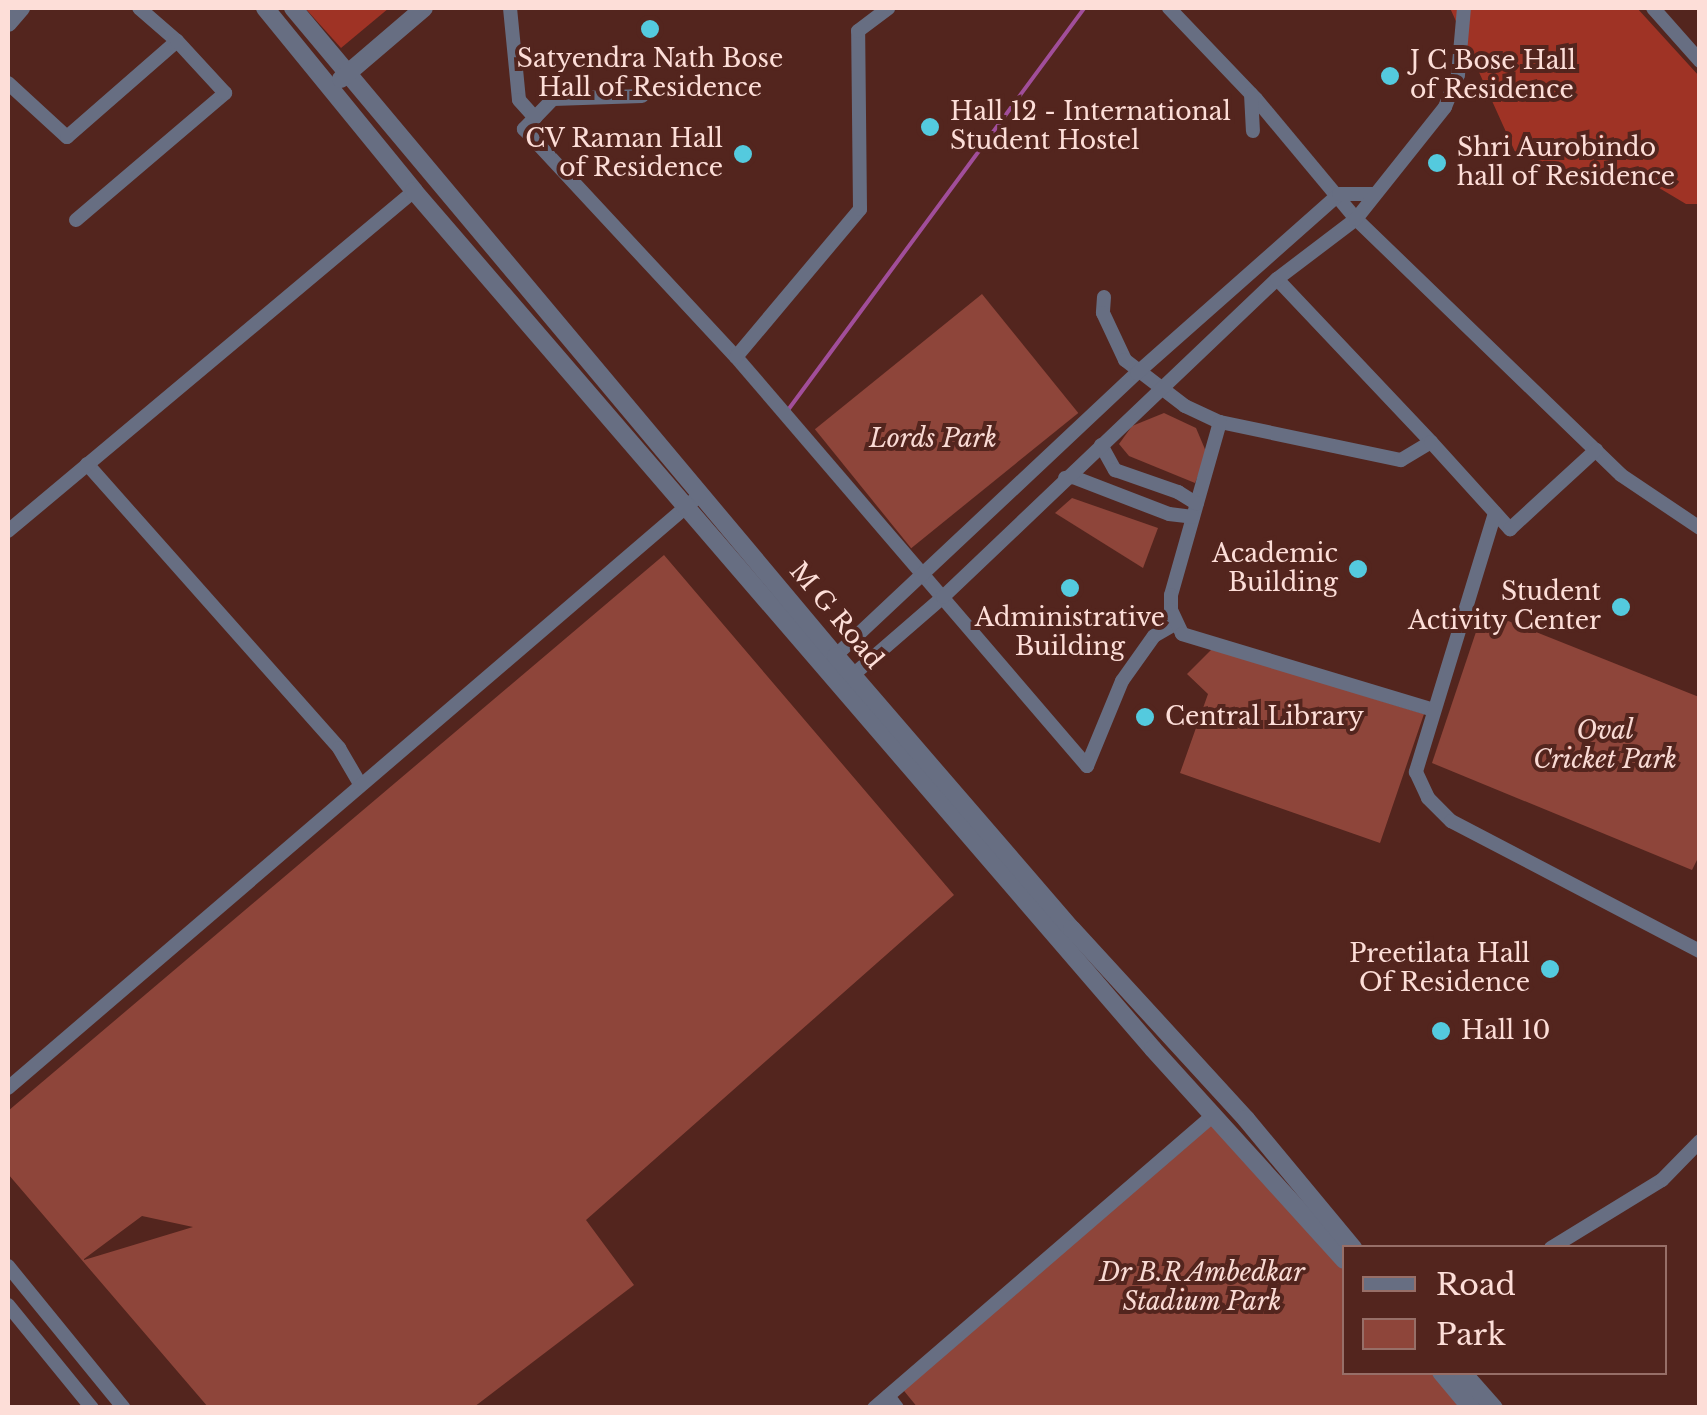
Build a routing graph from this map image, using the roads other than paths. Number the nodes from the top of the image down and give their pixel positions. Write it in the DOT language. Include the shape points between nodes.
graph roads {
  1 [pos="21,8"];
  2 [pos="139,8"];
  3 [pos="265,8"];
  4 [pos="293,8"];
  5 [pos="424,8"];
  6 [pos="510,8"];
  7 [pos="888,8"];
  8 [pos="1169,8"];
  9 [pos="1464,8"];
  10 [pos="1652,8"];
  11 [pos="8,23"];
  12 [pos="176,40"];
  13 [pos="1698,57"];
  14 [pos="348,73"];
  15 [pos="8,83"];
  16 [pos="330,88"];
  17 [pos="1251,94"];
  18 [pos="642,96"];
  19 [pos="534,118"];
  20 [pos="1253,131"];
  21 [pos="414,191"];
  22 [pos="1339,194"];
  23 [pos="1374,194"];
  24 [pos="1356,218"];
  25 [pos="76,220"];
  26 [pos="1277,278"];
  27 [pos="1104,297"];
  28 [pos="1202,314"];
  29 [pos="736,357"];
  30 [pos="1188,360"];
  31 [pos="1137,373"];
  32 [pos="1159,386"];
  33 [pos="1220,422"];
  34 [pos="1080,428"];
  35 [pos="1431,442"];
  36 [pos="1062,445"];
  37 [pos="1101,445"];
  38 [pos="1596,450"];
  39 [pos="87,464"];
  40 [pos="1079,464"];
  41 [pos="1115,470"];
  42 [pos="1065,478"];
  43 [pos="1104,486"];
  44 [pos="695,500"];
  45 [pos="1195,511"];
  46 [pos="1496,513"];
  47 [pos="1700,528"];
  48 [pos="8,532"];
  49 [pos="924,576"];
  50 [pos="943,597"];
  51 [pos="1175,624"];
  52 [pos="830,660"];
  53 [pos="848,680"];
  54 [pos="1434,710"];
  55 [pos="360,784"];
  56 [pos="1700,951"];
  57 [pos="8,1088"];
  58 [pos="1214,1115"];
  59 [pos="1700,1141"];
  60 [pos="1351,1245"];
  61 [pos="1557,1245"];
  62 [pos="1342,1258"];
  63 [pos="11,1277"];
  64 [pos="8,1305"];
  65 [pos="1443,1375"];
  66 [pos="1465,1375"];
  67 [pos="892,1402"];
  68 [pos="92,1408"];
  69 [pos="124,1408"];
  70 [pos="874,1408"];
  71 [pos="1470,1408"];
  72 [pos="1494,1408"];
  1 -- 11 [label="street"];
  2 -- 12 [label="street"];
  3 -- 16 [label="street"];
  4 -- 14 [label="street, M G Road"];
  5 -- 14 [label="street"];
  6 -- 19 [label="street" via="519,100"];
  7 -- 29 [label="street" via="858,31 860,209"];
  8 -- 17 [label="street"];
  9 -- 23 [label="street" via="1458,75 1445,107"];
  10 -- 13 [label="street"];
  12 -- 15 [label="street" via="67,136"];
  12 -- 25 [label="street" via="225,93"];
  14 -- 16 [label="street"];
  14 -- 44 [label="street, M G Road"];
  16 -- 21 [label="street"];
  17 -- 20 [label="street"];
  17 -- 22 [label="street"];
  18 -- 19 [label="street" via="553,99"];
  19 -- 29 [label="street" via="524,130"];
  21 -- 39 [label="street"];
  21 -- 44 [label="street"];
  22 -- 23 [label="street"];
  22 -- 24 [label="street"];
  22 -- 28 [label="street"];
  23 -- 24 [label="street"];
  24 -- 26 [label="street"];
  24 -- 38 [label="street"];
  26 -- 30 [label="street"];
  26 -- 35 [label="street"];
  27 -- 31 [label="street" via="1116,347"];
  28 -- 30 [label="street"];
  28 -- 31 [label="street"];
  29 -- 49 [label="street"];
  30 -- 32 [label="street"];
  31 -- 32 [label="street"];
  31 -- 34 [label="street"];
  32 -- 33 [label="street"];
  32 -- 37 [label="street"];
  33 -- 35 [label="street" via="1400,460"];
  33 -- 45 [label="street"];
  34 -- 36 [label="street"];
  34 -- 40 [label="street"];
  35 -- 46 [label="street"];
  36 -- 40 [label="street"];
  36 -- 49 [label="street"];
  37 -- 40 [label="street"];
  37 -- 41 [label="street"];
  38 -- 46 [label="street" via="1510,529"];
  38 -- 47 [label="street"];
  39 -- 48 [label="street"];
  39 -- 55 [label="street" via="340,748"];
  40 -- 42 [label="street"];
  41 -- 43 [label="street" via="1106,472"];
  41 -- 45 [label="street" via="1178,492"];
  42 -- 43 [label="street"];
  42 -- 50 [label="street"];
  43 -- 45 [label="street" via="1169,514"];
  44 -- 52 [label="street, M G Road"];
  44 -- 55 [label="street"];
  45 -- 51 [label="street" via="1172,595"];
  46 -- 54 [label="street"];
  49 -- 50 [label="street"];
  49 -- 52 [label="street"];
  50 -- 51 [label="street" via="1087,766 1122,681 1154,636"];
  50 -- 53 [label="street"];
  51 -- 54 [label="street" via="1182,634"];
  52 -- 53 [label="street, M G Road"];
  53 -- 58 [label="street"];
  53 -- 60 [label="street, M G Road" via="1246,1119"];
  54 -- 56 [label="street" via="1416,772 1450,821"];
  55 -- 57 [label="street"];
  58 -- 62 [label="street"];
  58 -- 67 [label="street"];
  59 -- 61 [label="street" via="1662,1180"];
  63 -- 69 [label="street"];
  64 -- 68 [label="street"];
  65 -- 71 [label="street"];
  66 -- 72 [label="street"];
  67 -- 70 [label="street"];
}
